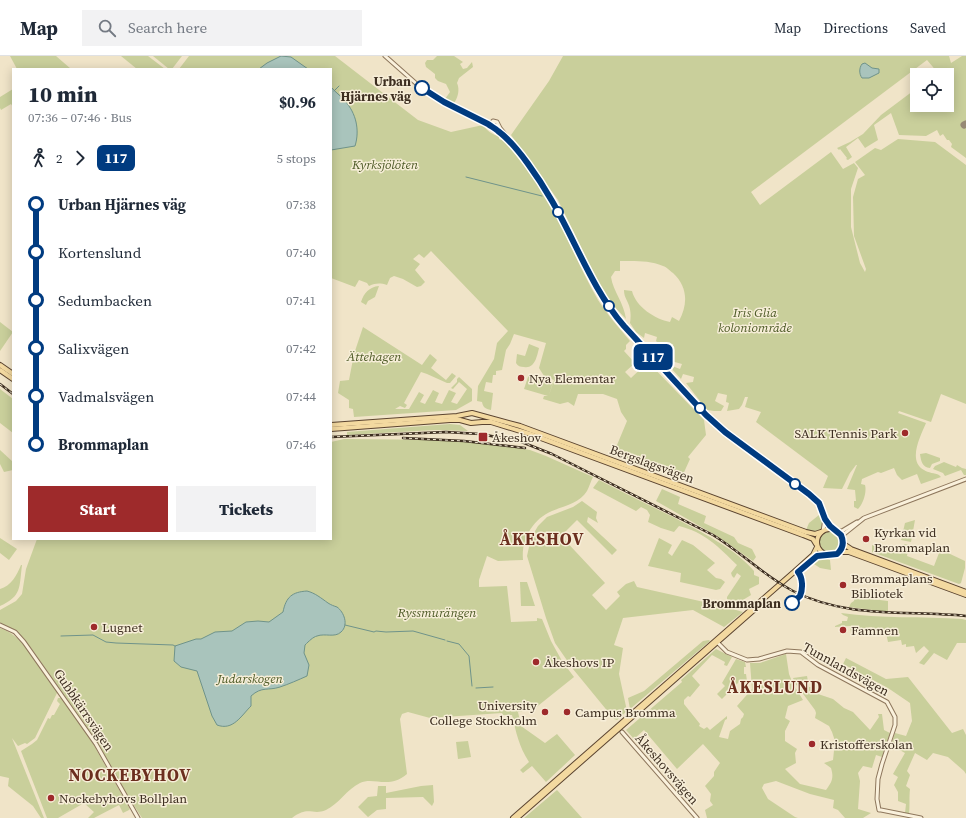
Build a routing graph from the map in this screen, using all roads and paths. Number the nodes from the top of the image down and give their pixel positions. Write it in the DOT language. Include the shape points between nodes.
graph roads {
  1 [pos="385,56"];
  2 [pos="491,123"];
  3 [pos="498,125"];
  4 [pos="494,128"];
  5 [pos="513,145"];
  6 [pos="0,365"];
  7 [pos="0,370"];
  8 [pos="12,373"];
  9 [pos="12,378"];
  10 [pos="469,413"];
  11 [pos="476,414"];
  12 [pos="468,422"];
  13 [pos="475,422"];
  14 [pos="332,425"];
  15 [pos="332,429"];
  16 [pos="966,479"];
  17 [pos="825,519"];
  18 [pos="857,522"];
  19 [pos="834,530"];
  20 [pos="822,532"];
  21 [pos="843,540"];
  22 [pos="817,545"];
  23 [pos="840,552"];
  24 [pos="826,555"];
  25 [pos="797,571"];
  26 [pos="966,592"];
  27 [pos="966,595"];
  28 [pos="0,625"];
  29 [pos="716,642"];
  30 [pos="622,732"];
  31 [pos="138,818"];
  32 [pos="513,818"];
  33 [pos="517,818"];
  34 [pos="697,818"];
  35 [pos="922,818"];
  1 -- 2 [label="street" via="431,94"];
  2 -- 3 [label="street" via="496,121"];
  2 -- 4 [label="street"];
  3 -- 4 [label="street"];
  3 -- 5 [label="street"];
  4 -- 5 [label="street"];
  5 -- 17 [label="street" via="553,202 600,293 615,316 706,415 816,499"];
  6 -- 8 [label="main road"];
  7 -- 9 [label="main road"];
  10 -- 11 [label="main road, Bergslagsvägen"];
  10 -- 12 [label="main road" via="466,418"];
  10 -- 14 [label="main road, Bergslagsvägen"];
  11 -- 13 [label="main road"];
  11 -- 20 [label="main road, Bergslagsvägen" via="520,426 806,532"];
  12 -- 13 [label="main road, Bergslagsvägen"];
  12 -- 15 [label="main road, Bergslagsvägen" via="450,420"];
  13 -- 22 [label="main road, Bergslagsvägen" via="491,422 523,431 803,535 813,539"];
  16 -- 18 [label="street"];
  17 -- 19 [label="street"];
  17 -- 20 [label="street"];
  18 -- 19 [label="street" via="842,530"];
  18 -- 21 [label="street" via="844,534"];
  19 -- 20 [label="main road"];
  19 -- 21 [label="main road"];
  20 -- 22 [label="main road" via="817,537"];
  21 -- 23 [label="main road"];
  21 -- 26 [label="main road" via="851,549"];
  22 -- 24 [label="main road"];
  22 -- 25 [label="main road" via="813,555"];
  23 -- 24 [label="main road"];
  23 -- 27 [label="main road" via="849,552"];
  24 -- 25 [label="main road" via="815,557"];
  25 -- 29 [label="main road"];
  28 -- 31 [label="street, Gubbkärrsvägen" via="15,632 24,642 92,737"];
  29 -- 32 [label="main road"];
  29 -- 33 [label="main road"];
  29 -- 35 [label="street, Tunnlandsvägen" via="726,652 747,660 787,651 801,652 818,666 887,702 895,717 895,725 878,779 879,810"];
  30 -- 34 [label="street, Åkeshovsvägen"];
}
